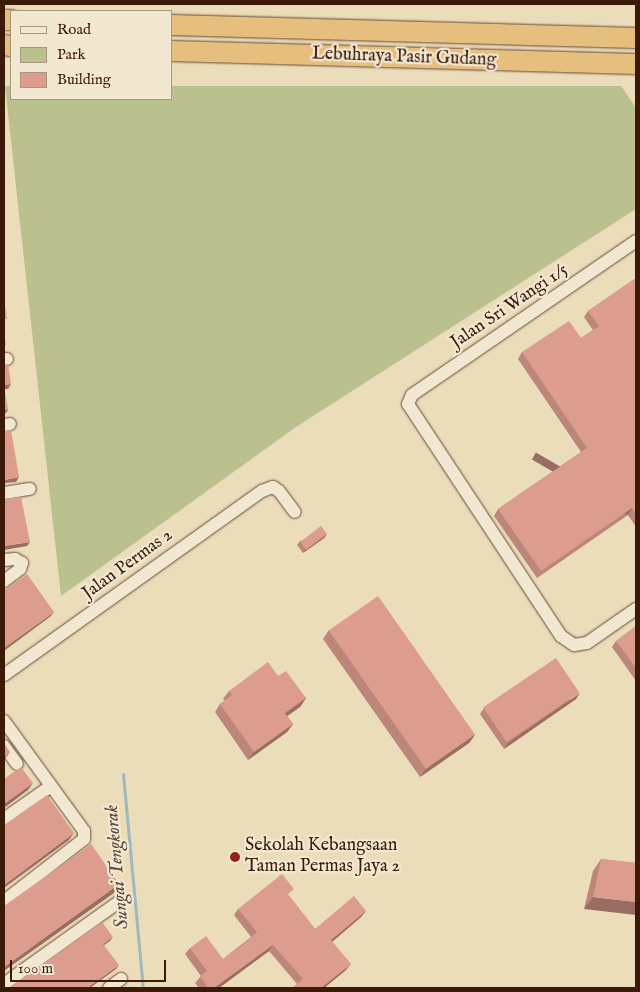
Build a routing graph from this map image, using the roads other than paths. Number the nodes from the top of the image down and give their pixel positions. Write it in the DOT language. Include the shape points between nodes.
graph roads {
  1 [pos="172,25"];
  2 [pos="636,38"];
  3 [pos="172,51"];
  4 [pos="636,64"];
  5 [pos="636,241"];
  6 [pos="30,489"];
  7 [pos="4,493"];
  8 [pos="295,512"];
  9 [pos="4,560"];
  10 [pos="4,581"];
  11 [pos="636,609"];
  12 [pos="4,674"];
  13 [pos="4,721"];
  14 [pos="4,746"];
  15 [pos="17,764"];
  16 [pos="51,786"];
  17 [pos="4,820"];
  18 [pos="4,901"];
  19 [pos="116,903"];
  20 [pos="121,979"];
  21 [pos="4,984"];
  22 [pos="109,988"];
  1 -- 2 [label="highway, Lebuhraya Pasir Gudang"];
  3 -- 4 [label="highway, Lebuhraya Pasir Gudang"];
  5 -- 11 [label="street, Jalan Sri Wangi 1/5" via="412,395 408,404 561,636 574,645 587,643"];
  6 -- 7 [label="street"];
  8 -- 12 [label="street, Jalan Permas 2" via="273,487 262,491"];
  9 -- 10 [label="street" via="15,559 22,563 20,569"];
  13 -- 16 [label="street"];
  14 -- 15 [label="street"];
  16 -- 17 [label="street"];
  16 -- 18 [label="street" via="84,832 84,839"];
  19 -- 21 [label="street"];
  20 -- 22 [label="street"];
}
